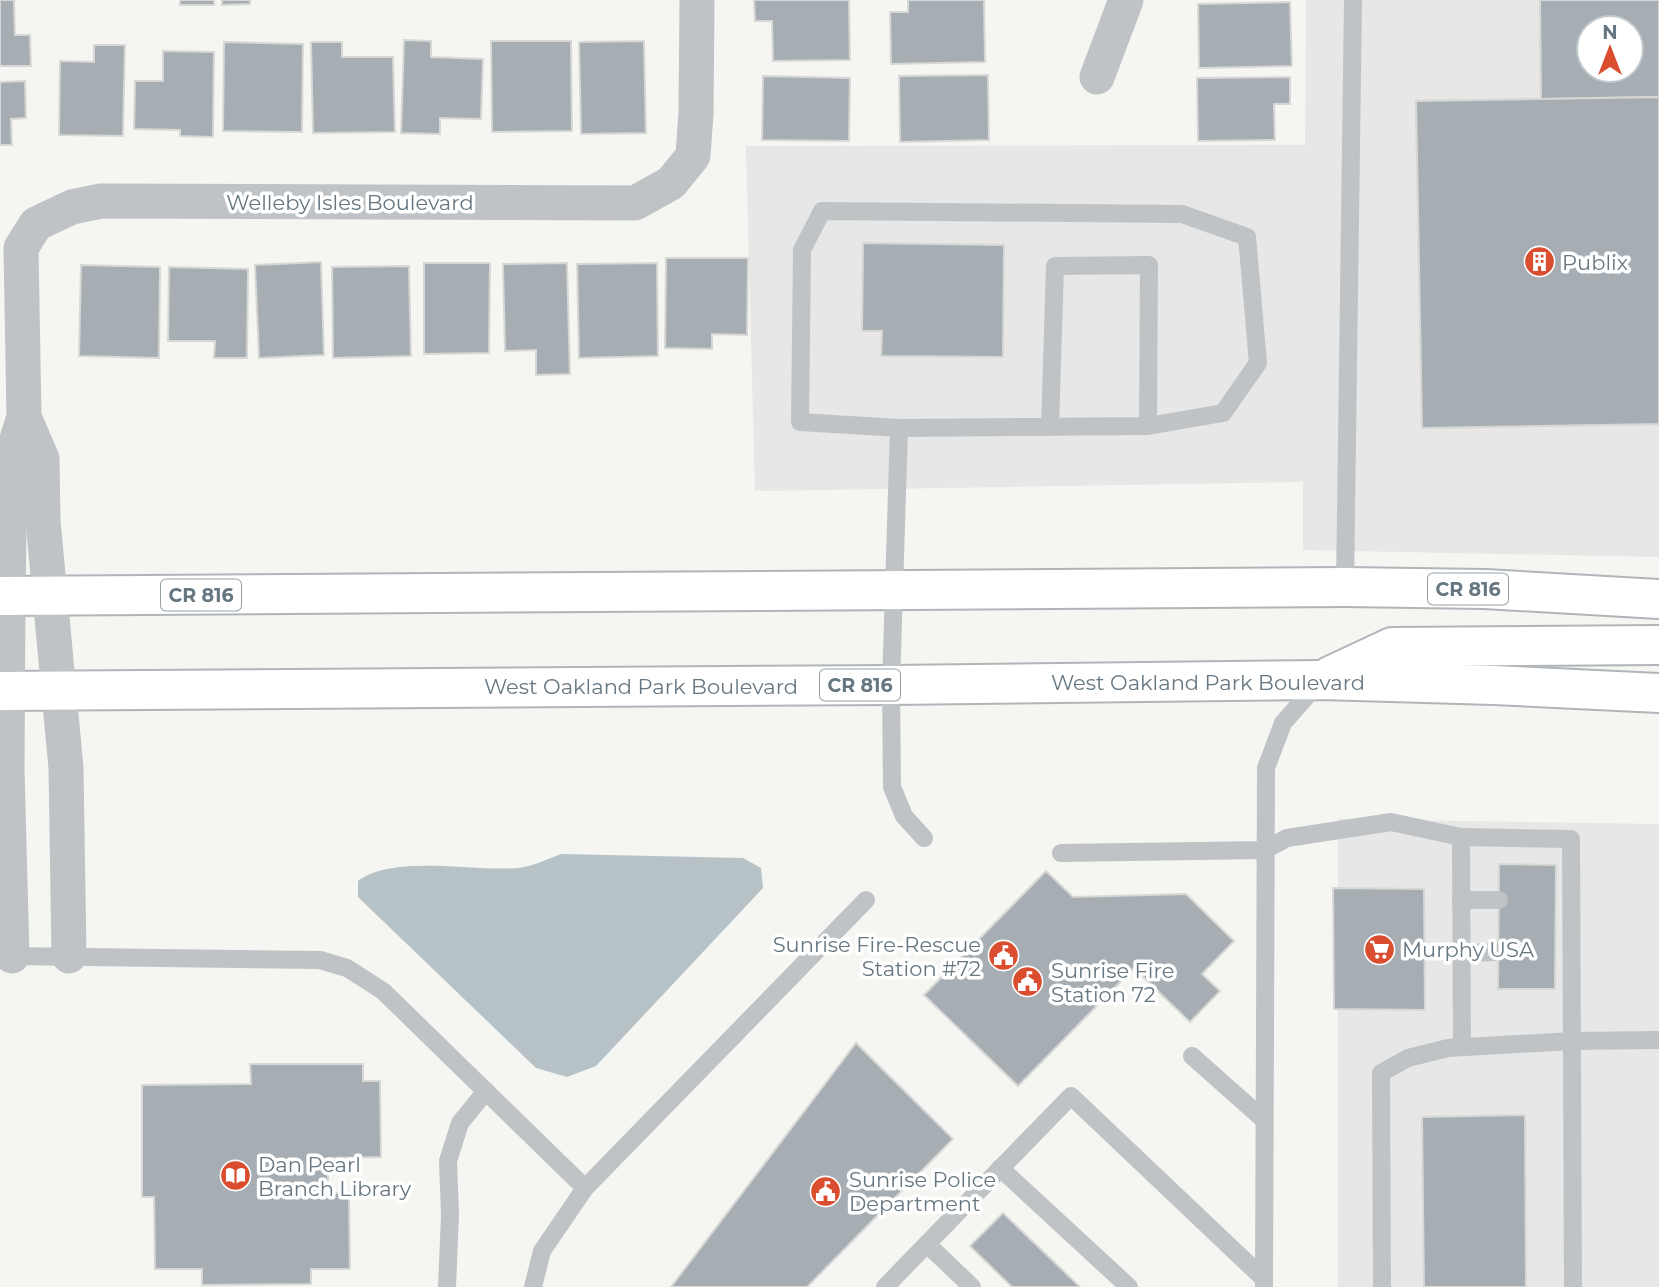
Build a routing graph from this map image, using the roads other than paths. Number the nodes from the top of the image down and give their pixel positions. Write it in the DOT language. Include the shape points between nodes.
graph roads {
  1 [pos="698,0"];
  2 [pos="1126,0"];
  3 [pos="1353,0"];
  4 [pos="1097,77"];
  5 [pos="10,248"];
  6 [pos="23,417"];
  7 [pos="1148,426"];
  8 [pos="1050,427"];
  9 [pos="899,428"];
  10 [pos="1345,587"];
  11 [pos="895,592"];
  12 [pos="4,596"];
  13 [pos="49,596"];
  14 [pos="1659,599"];
  15 [pos="1659,645"];
  16 [pos="1321,680"];
  17 [pos="891,685"];
  18 [pos="60,689"];
  19 [pos="4,691"];
  20 [pos="1659,693"];
  21 [pos="1461,837"];
  22 [pos="924,838"];
  23 [pos="1265,849"];
  24 [pos="1061,853"];
  25 [pos="866,900"];
  26 [pos="1461,900"];
  27 [pos="1499,900"];
  28 [pos="1498,952"];
  29 [pos="1461,953"];
  30 [pos="6,956"];
  31 [pos="69,956"];
  32 [pos="1659,1040"];
  33 [pos="1572,1041"];
  34 [pos="1462,1047"];
  35 [pos="1192,1056"];
  36 [pos="486,1091"];
  37 [pos="1264,1119"];
  38 [pos="1000,1168"];
  39 [pos="585,1188"];
  40 [pos="927,1244"];
  41 [pos="1264,1283"];
  42 [pos="447,1287"];
  43 [pos="533,1287"];
  44 [pos="885,1287"];
  45 [pos="972,1287"];
  46 [pos="1129,1287"];
  47 [pos="1382,1287"];
  48 [pos="1573,1287"];
  1 -- 5 [label="street, Welleby Isles Boulevard" via="692,156 671,183 635,203 101,201 72,207 36,224"];
  2 -- 4 [label="street"];
  3 -- 10 [label="lane"];
  5 -- 6 [label="street, Welleby Isles Boulevard"];
  6 -- 12 [label="street, Welleby Isles Boulevard" via="10,461"];
  6 -- 13 [label="street, Welleby Isles Boulevard" via="43,459"];
  7 -- 8 [label="lane"];
  7 -- 8 [label="lane" via="1149,265 1055,266"];
  7 -- 9 [label="lane" via="1223,413 1258,363 1247,237 1182,214 822,211 802,250 800,422"];
  8 -- 9 [label="lane"];
  9 -- 11 [label="lane"];
  10 -- 11 [label="main road, CR 816"];
  10 -- 14 [label="main road, CR 816"];
  11 -- 13 [label="main road, CR 816"];
  11 -- 17 [label="lane"];
  12 -- 13 [label="main road, CR 816"];
  12 -- 19 [label="street, Welleby Isles Boulevard"];
  13 -- 18 [label="street, Welleby Isles Boulevard"];
  15 -- 16 [label="main road" via="1392,647"];
  16 -- 17 [label="main road, West Oakland Park Boulevard / CR 816"];
  16 -- 20 [label="main road, West Oakland Park Boulevard / CR 816"];
  16 -- 23 [label="lane" via="1283,723 1266,768"];
  17 -- 18 [label="main road, West Oakland Park Boulevard / CR 816"];
  17 -- 22 [label="lane" via="892,787 904,816"];
  18 -- 19 [label="main road, West Oakland Park Boulevard / CR 816"];
  18 -- 31 [label="street, Welleby Isles Boulevard"];
  19 -- 30 [label="street, Welleby Isles Boulevard"];
  21 -- 23 [label="lane" via="1391,822 1287,838"];
  21 -- 26 [label="lane"];
  21 -- 33 [label="lane" via="1571,839 1564,951"];
  23 -- 24 [label="lane"];
  23 -- 37 [label="lane"];
  25 -- 39 [label="lane"];
  26 -- 27 [label="lane"];
  26 -- 29 [label="lane"];
  28 -- 29 [label="lane"];
  29 -- 34 [label="lane"];
  30 -- 31 [label="lane"];
  31 -- 36 [label="lane" via="320,960 347,968 383,990"];
  32 -- 33 [label="lane"];
  33 -- 34 [label="lane"];
  33 -- 48 [label="lane"];
  34 -- 47 [label="lane" via="1408,1058 1381,1073"];
  35 -- 37 [label="lane"];
  36 -- 39 [label="lane"];
  36 -- 42 [label="lane" via="460,1123 448,1161"];
  37 -- 41 [label="lane"];
  38 -- 40 [label="lane"];
  38 -- 41 [label="lane" via="1070,1096"];
  38 -- 46 [label="lane"];
  39 -- 43 [label="lane" via="542,1251"];
  40 -- 44 [label="lane"];
  40 -- 45 [label="lane"];
}
